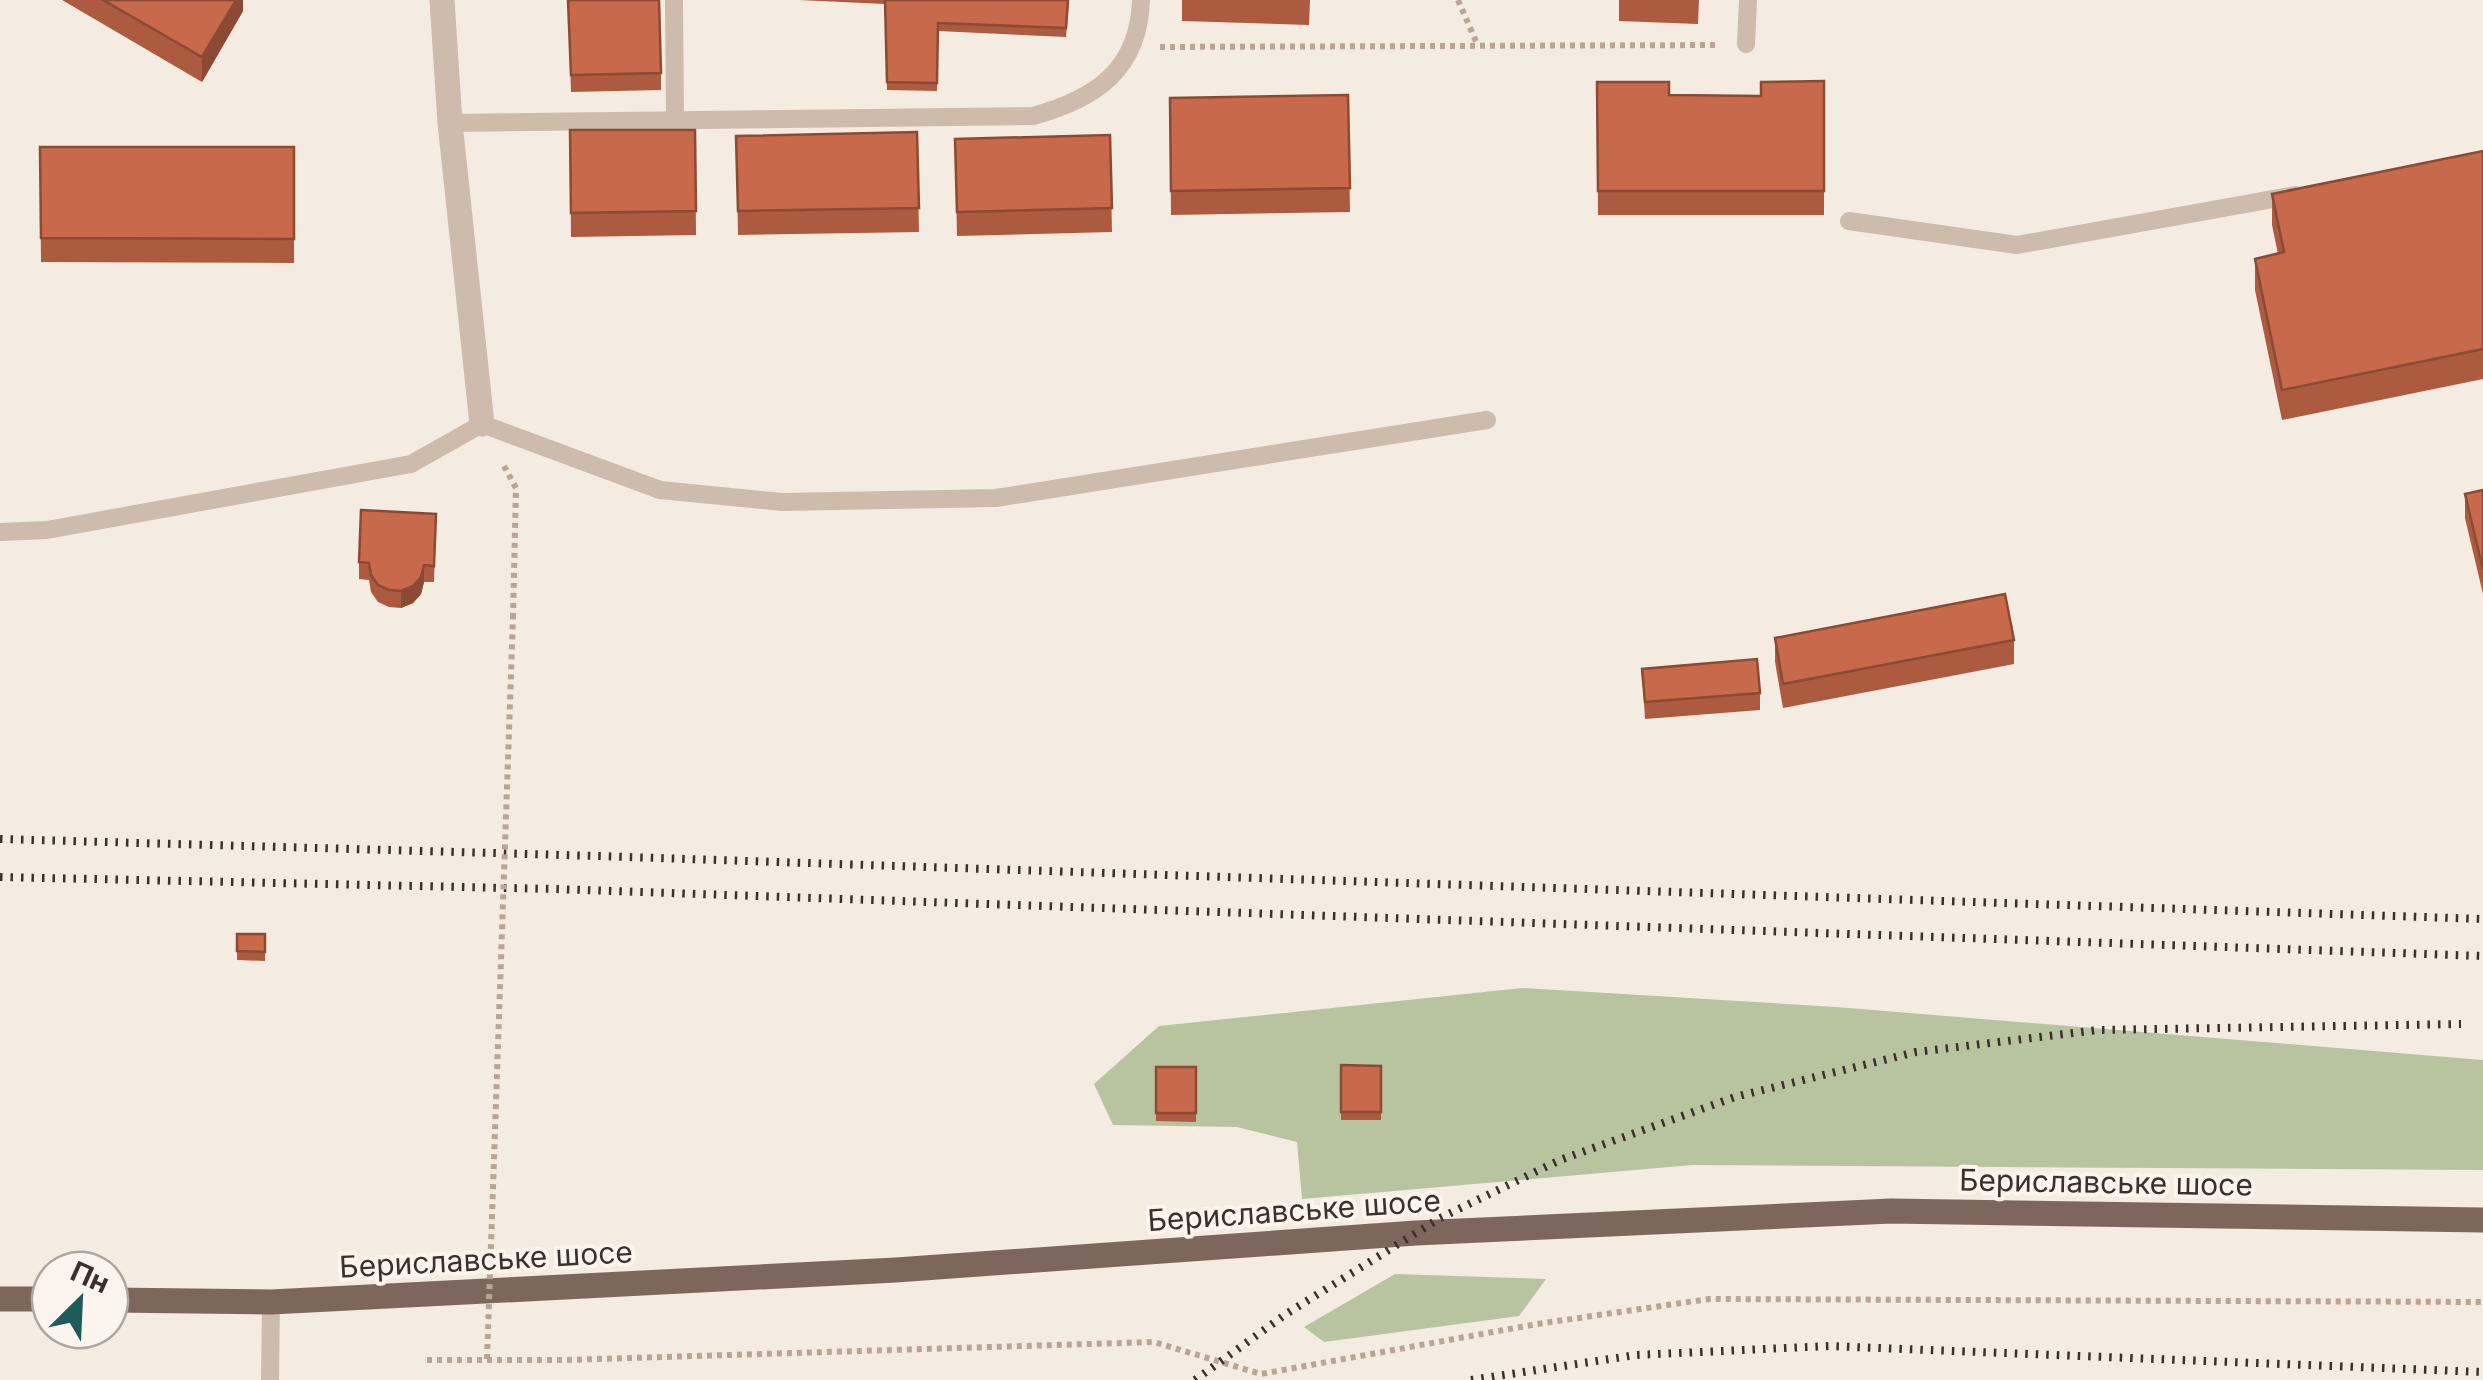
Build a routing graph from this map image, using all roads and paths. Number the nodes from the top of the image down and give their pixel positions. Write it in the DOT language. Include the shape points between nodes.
graph roads {
  1 [pos="442,0"];
  2 [pos="674,0"];
  3 [pos="1140,0"];
  4 [pos="1458,0"];
  5 [pos="1748,0"];
  6 [pos="1746,44"];
  7 [pos="1134,46"];
  8 [pos="1478,46"];
  9 [pos="675,120"];
  10 [pos="450,122"];
  11 [pos="2308,192"];
  12 [pos="1848,221"];
  13 [pos="1487,420"];
  14 [pos="482,424"];
  15 [pos="516,488"];
  16 [pos="0,532"];
  17 [pos="2483,1220"];
  18 [pos="0,1299"];
  19 [pos="30,1300"];
  20 [pos="130,1300"];
  21 [pos="271,1302"];
  22 [pos="2483,1302"];
  23 [pos="487,1359"];
  24 [pos="427,1360"];
  25 [pos="270,1380"];
  1 -- 10 [label="street"];
  2 -- 9 [label="lane"];
  3 -- 7 [label="lane"];
  4 -- 8 [label="path"];
  5 -- 6 [label="lane"];
  6 -- 8 [label="path"];
  7 -- 8 [label="path"];
  7 -- 9 [label="lane" via="1113,75 1090,91 1032,116"];
  9 -- 10 [label="lane"];
  10 -- 14 [label="street"];
  11 -- 12 [label="lane" via="2017,245"];
  13 -- 14 [label="lane" via="996,498 782,502 660,490"];
  14 -- 16 [label="lane" via="411,464 47,530"];
  15 -- 23 [label="path, bridge"];
  17 -- 21 [label="main road, Бериславське шосе" via="1891,1212 1416,1233 896,1270"];
  18 -- 19 [label="main road"];
  20 -- 21 [label="main road, Бериславське шосе"];
  21 -- 25 [label="lane"];
  22 -- 23 [label="path" via="1709,1299 1261,1374 1154,1342"];
  23 -- 24 [label="path"];
}
